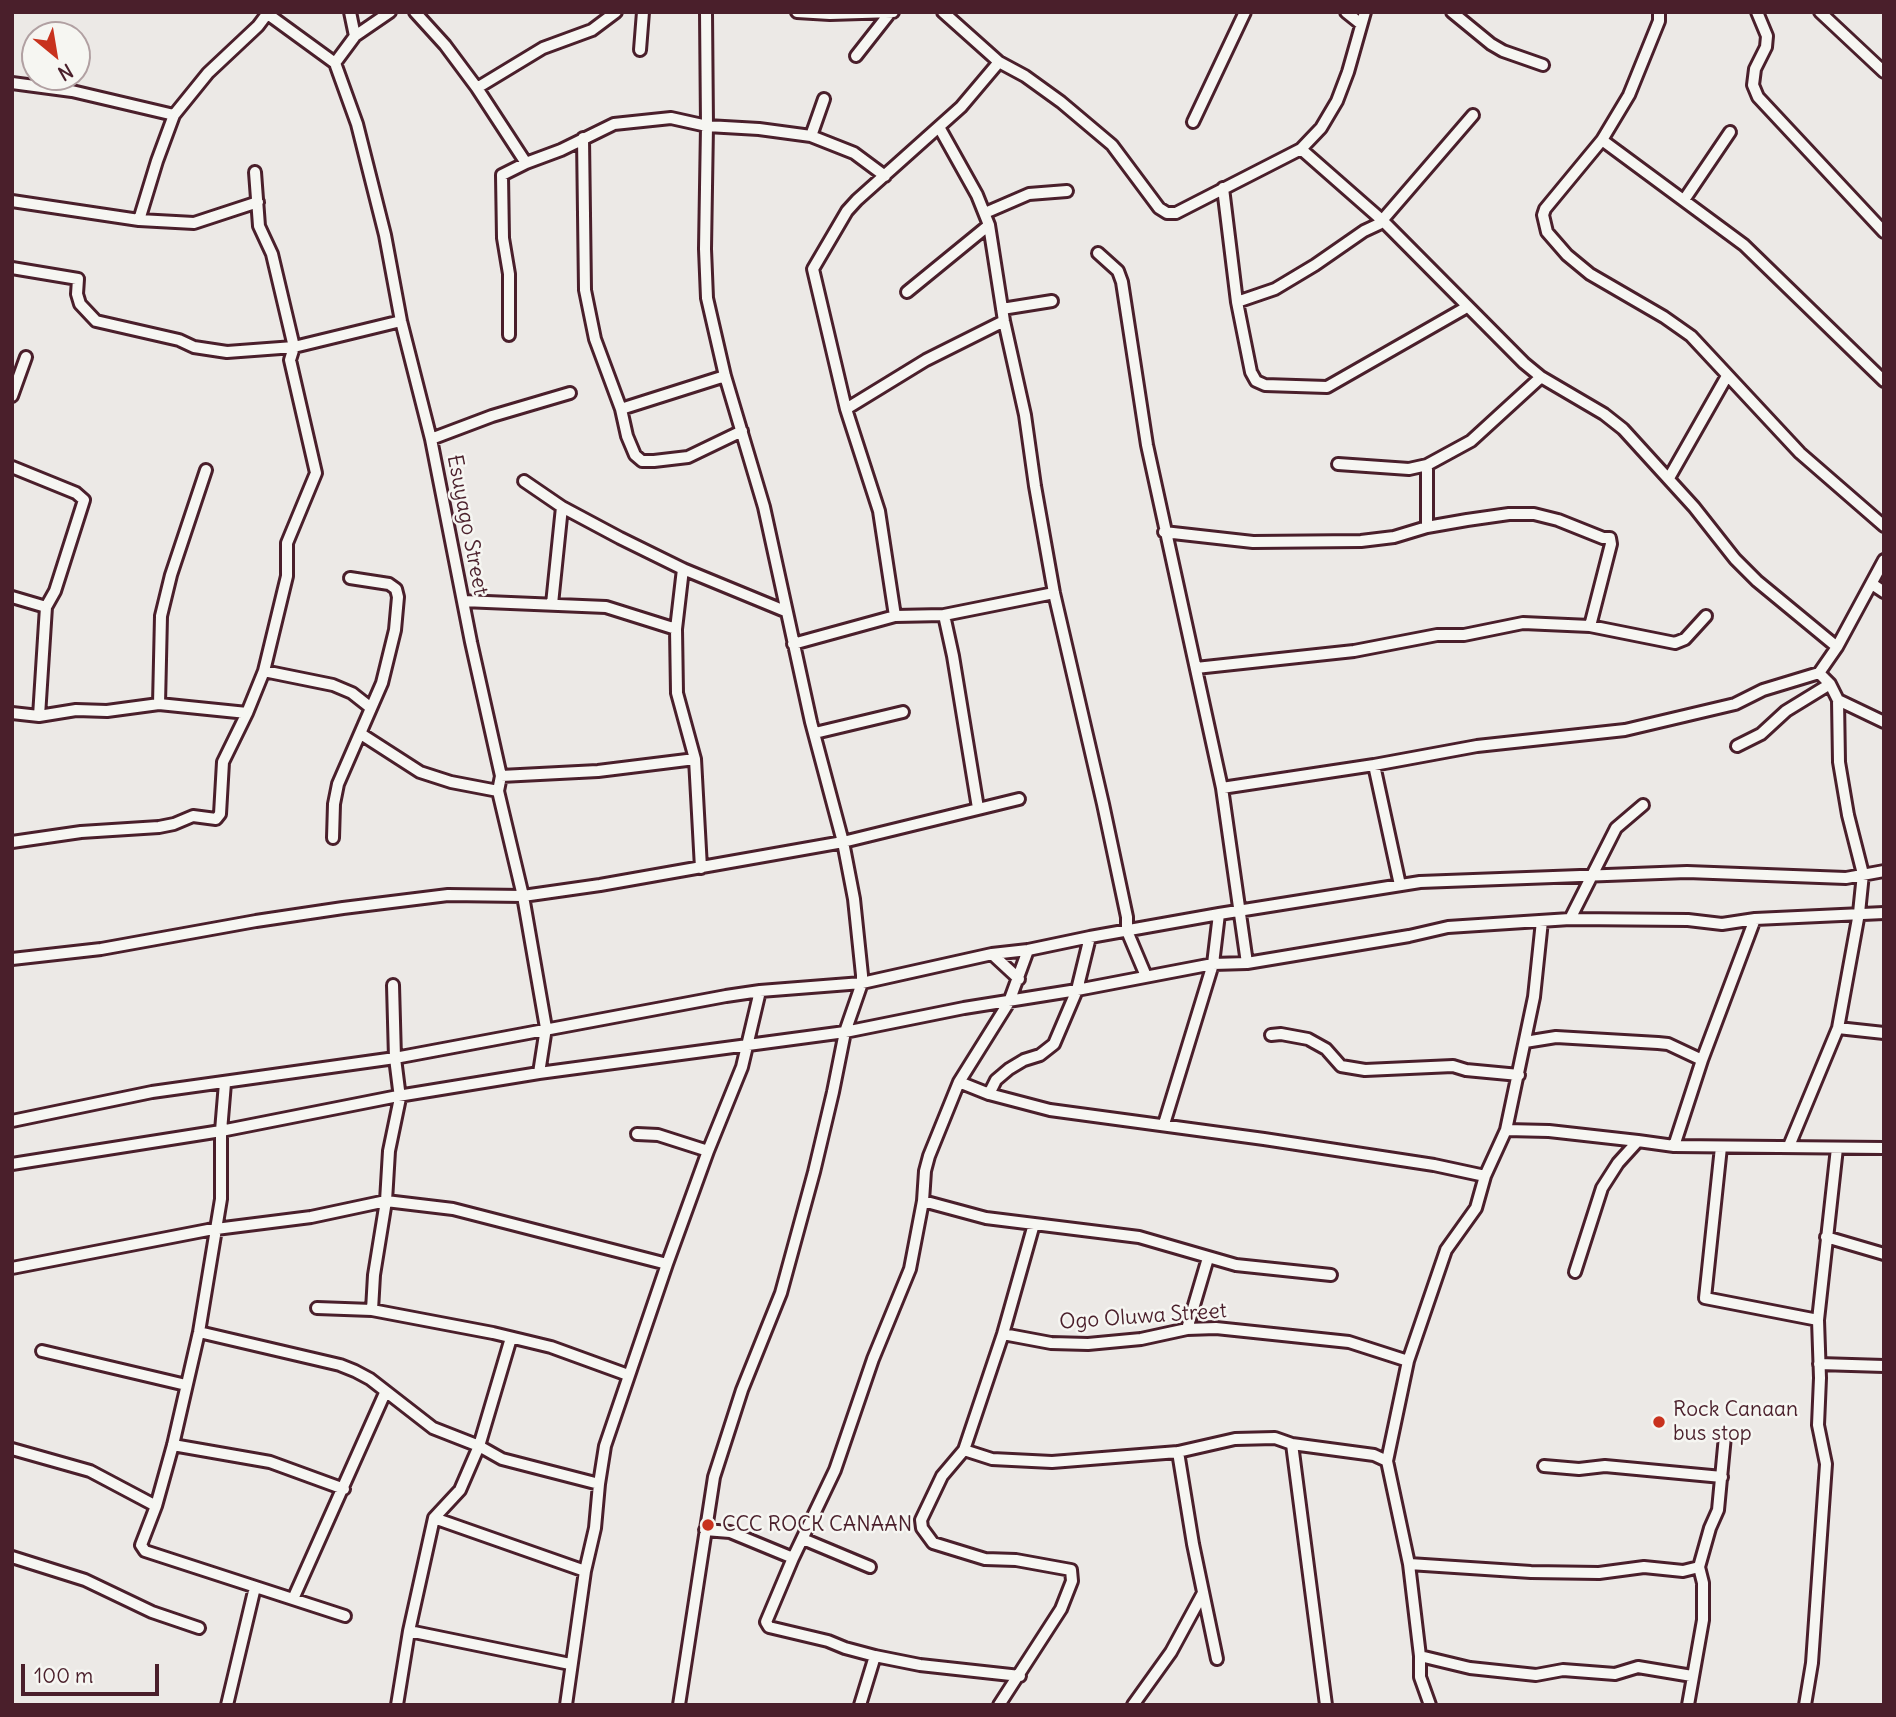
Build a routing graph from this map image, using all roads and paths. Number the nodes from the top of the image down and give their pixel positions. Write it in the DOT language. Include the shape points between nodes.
graph roads {
  1 [pos="350,12"];
  2 [pos="390,12"];
  3 [pos="415,12"];
  4 [pos="616,12"];
  5 [pos="643,12"];
  6 [pos="706,12"];
  7 [pos="797,12"];
  8 [pos="1245,12"];
  9 [pos="1346,12"];
  10 [pos="1365,12"];
  11 [pos="1452,12"];
  12 [pos="1659,12"];
  13 [pos="1756,12"];
  14 [pos="1820,12"];
  15 [pos="266,13"];
  16 [pos="891,13"];
  17 [pos="947,13"];
  18 [pos="1361,24"];
  19 [pos="355,36"];
  20 [pos="640,50"];
  21 [pos="856,56"];
  22 [pos="999,62"];
  23 [pos="335,63"];
  24 [pos="1543,65"];
  25 [pos="1884,72"];
  26 [pos="12,83"];
  27 [pos="477,88"];
  28 [pos="824,99"];
  29 [pos="174,115"];
  30 [pos="1473,115"];
  31 [pos="1193,122"];
  32 [pos="707,126"];
  33 [pos="939,127"];
  34 [pos="1730,132"];
  35 [pos="811,136"];
  36 [pos="583,138"];
  37 [pos="1602,141"];
  38 [pos="1301,149"];
  39 [pos="526,163"];
  40 [pos="255,172"];
  41 [pos="886,176"];
  42 [pos="1223,188"];
  43 [pos="1067,191"];
  44 [pos="1684,200"];
  45 [pos="12,201"];
  46 [pos="258,202"];
  47 [pos="985,213"];
  48 [pos="139,220"];
  49 [pos="1383,221"];
  50 [pos="989,225"];
  51 [pos="1884,232"];
  52 [pos="1098,253"];
  53 [pos="12,268"];
  54 [pos="907,292"];
  55 [pos="1052,301"];
  56 [pos="1237,302"];
  57 [pos="1466,307"];
  58 [pos="1003,315"];
  59 [pos="401,321"];
  60 [pos="509,335"];
  61 [pos="293,347"];
  62 [pos="26,357"];
  63 [pos="725,376"];
  64 [pos="1727,376"];
  65 [pos="1541,377"];
  66 [pos="1884,381"];
  67 [pos="570,393"];
  68 [pos="12,396"];
  69 [pos="621,409"];
  70 [pos="846,409"];
  71 [pos="742,431"];
  72 [pos="431,439"];
  73 [pos="1338,464"];
  74 [pos="1427,465"];
  75 [pos="12,467"];
  76 [pos="206,470"];
  77 [pos="1669,478"];
  78 [pos="524,481"];
  79 [pos="562,507"];
  80 [pos="1884,526"];
  81 [pos="1427,527"];
  82 [pos="1164,531"];
  83 [pos="1884,560"];
  84 [pos="683,569"];
  85 [pos="350,578"];
  86 [pos="1872,584"];
  87 [pos="1884,592"];
  88 [pos="1054,593"];
  89 [pos="12,597"];
  90 [pos="463,601"];
  91 [pos="552,604"];
  92 [pos="46,607"];
  93 [pos="785,611"];
  94 [pos="944,615"];
  95 [pos="895,616"];
  96 [pos="1706,616"];
  97 [pos="1590,626"];
  98 [pos="676,629"];
  99 [pos="793,644"];
  100 [pos="1837,647"];
  101 [pos="1196,668"];
  102 [pos="264,671"];
  103 [pos="1819,673"];
  104 [pos="1830,684"];
  105 [pos="1838,700"];
  106 [pos="159,704"];
  107 [pos="371,708"];
  108 [pos="903,712"];
  109 [pos="12,713"];
  110 [pos="247,713"];
  111 [pos="39,716"];
  112 [pos="1884,722"];
  113 [pos="815,733"];
  114 [pos="361,734"];
  115 [pos="1737,746"];
  116 [pos="695,759"];
  117 [pos="1374,765"];
  118 [pos="501,776"];
  119 [pos="1222,788"];
  120 [pos="498,791"];
  121 [pos="1019,799"];
  122 [pos="1643,805"];
  123 [pos="978,808"];
  124 [pos="333,838"];
  125 [pos="12,842"];
  126 [pos="844,842"];
  127 [pos="701,868"];
  128 [pos="1884,872"];
  129 [pos="1592,874"];
  130 [pos="1863,874"];
  131 [pos="1400,885"];
  132 [pos="523,896"];
  133 [pos="1239,912"];
  134 [pos="1859,913"];
  135 [pos="1884,913"];
  136 [pos="1219,914"];
  137 [pos="1570,919"];
  138 [pos="1755,919"];
  139 [pos="1542,921"];
  140 [pos="1127,931"];
  141 [pos="1090,937"];
  142 [pos="1028,950"];
  143 [pos="992,954"];
  144 [pos="12,959"];
  145 [pos="1247,963"];
  146 [pos="1213,964"];
  147 [pos="1146,976"];
  148 [pos="1019,979"];
  149 [pos="862,984"];
  150 [pos="393,985"];
  151 [pos="1077,990"];
  152 [pos="760,991"];
  153 [pos="1009,1002"];
  154 [pos="546,1028"];
  155 [pos="1838,1028"];
  156 [pos="845,1032"];
  157 [pos="1884,1033"];
  158 [pos="1271,1035"];
  159 [pos="1525,1042"];
  160 [pos="748,1046"];
  161 [pos="395,1058"];
  162 [pos="1702,1060"];
  163 [pos="539,1073"];
  164 [pos="1518,1075"];
  165 [pos="959,1082"];
  166 [pos="225,1083"];
  167 [pos="989,1094"];
  168 [pos="398,1096"];
  169 [pos="12,1121"];
  170 [pos="1164,1124"];
  171 [pos="1506,1130"];
  172 [pos="221,1131"];
  173 [pos="637,1134"];
  174 [pos="1638,1140"];
  175 [pos="1675,1146"];
  176 [pos="1788,1146"];
  177 [pos="1721,1147"];
  178 [pos="1838,1148"];
  179 [pos="1884,1148"];
  180 [pos="708,1151"];
  181 [pos="12,1164"];
  182 [pos="1485,1176"];
  183 [pos="386,1201"];
  184 [pos="923,1201"];
  185 [pos="1034,1224"];
  186 [pos="217,1229"];
  187 [pos="1826,1237"];
  188 [pos="1884,1254"];
  189 [pos="1208,1258"];
  190 [pos="667,1264"];
  191 [pos="12,1268"];
  192 [pos="1575,1272"];
  193 [pos="1331,1275"];
  194 [pos="317,1308"];
  195 [pos="372,1310"];
  196 [pos="1818,1320"];
  197 [pos="1186,1329"];
  198 [pos="1003,1334"];
  199 [pos="198,1338"];
  200 [pos="511,1338"];
  201 [pos="42,1351"];
  202 [pos="1408,1361"];
  203 [pos="1819,1364"];
  204 [pos="1884,1366"];
  205 [pos="628,1375"];
  206 [pos="186,1385"];
  207 [pos="385,1392"];
  208 [pos="1725,1436"];
  209 [pos="1292,1444"];
  210 [pos="173,1445"];
  211 [pos="480,1446"];
  212 [pos="12,1448"];
  213 [pos="964,1450"];
  214 [pos="1178,1452"];
  215 [pos="1387,1461"];
  216 [pos="1544,1466"];
  217 [pos="1723,1477"];
  218 [pos="599,1484"];
  219 [pos="344,1489"];
  220 [pos="156,1506"];
  221 [pos="434,1518"];
  222 [pos="705,1531"];
  223 [pos="803,1539"];
  224 [pos="12,1557"];
  225 [pos="793,1558"];
  226 [pos="1409,1564"];
  227 [pos="1699,1566"];
  228 [pos="870,1567"];
  229 [pos="584,1570"];
  230 [pos="1683,1571"];
  231 [pos="1703,1583"];
  232 [pos="255,1587"];
  233 [pos="1203,1593"];
  234 [pos="293,1599"];
  235 [pos="345,1616"];
  236 [pos="200,1628"];
  237 [pos="409,1632"];
  238 [pos="875,1656"];
  239 [pos="1420,1656"];
  240 [pos="1217,1659"];
  241 [pos="570,1664"];
  242 [pos="1020,1676"];
  243 [pos="1692,1676"];
  244 [pos="227,1705"];
  245 [pos="397,1705"];
  246 [pos="566,1705"];
  247 [pos="679,1705"];
  248 [pos="860,1705"];
  249 [pos="999,1705"];
  250 [pos="1133,1705"];
  251 [pos="1326,1705"];
  252 [pos="1430,1705"];
  253 [pos="1688,1705"];
  254 [pos="1805,1705"];
  1 -- 19 [label="street"];
  2 -- 19 [label="street"];
  3 -- 27 [label="street"];
  4 -- 27 [label="street" via="592,30 542,48"];
  5 -- 20 [label="street"];
  6 -- 32 [label="street"];
  7 -- 16 [label="street"];
  8 -- 31 [label="street"];
  9 -- 18 [label="street"];
  10 -- 18 [label="street"];
  11 -- 24 [label="street" via="1503,51"];
  12 -- 37 [label="street" via="1629,95"];
  13 -- 51 [label="street" via="1767,36 1755,68 1753,85 1758,97"];
  14 -- 25 [label="street"];
  15 -- 23 [label="street"];
  15 -- 29 [label="street"];
  16 -- 21 [label="street"];
  17 -- 22 [label="street"];
  18 -- 38 [label="street" via="1337,101"];
  19 -- 23 [label="street"];
  22 -- 33 [label="street"];
  22 -- 42 [label="street" via="1061,102 1112,145 1167,213 1176,213"];
  23 -- 59 [label="street, Esuyago Street" via="357,124"];
  26 -- 29 [label="street" via="72,91"];
  27 -- 39 [label="street"];
  28 -- 35 [label="street"];
  29 -- 48 [label="street"];
  30 -- 49 [label="street"];
  32 -- 35 [label="street"];
  32 -- 36 [label="street" via="671,118 635,120"];
  32 -- 63 [label="street" via="707,298"];
  33 -- 41 [label="street"];
  33 -- 47 [label="street"];
  34 -- 44 [label="street"];
  35 -- 41 [label="street" via="854,153"];
  36 -- 39 [label="street"];
  36 -- 69 [label="street" via="585,290 595,339"];
  37 -- 44 [label="street"];
  37 -- 64 [label="street" via="1545,209 1547,232 1590,274 1691,336"];
  38 -- 42 [label="street"];
  38 -- 49 [label="street"];
  39 -- 60 [label="street" via="502,175"];
  40 -- 46 [label="street"];
  41 -- 70 [label="street" via="847,211 813,269"];
  42 -- 56 [label="street"];
  43 -- 47 [label="street" via="1029,194"];
  44 -- 66 [label="street" via="1744,245"];
  45 -- 48 [label="street"];
  46 -- 48 [label="street" via="194,223"];
  46 -- 61 [label="street" via="259,226 272,254"];
  47 -- 50 [label="street"];
  49 -- 56 [label="street" via="1275,289"];
  49 -- 57 [label="street"];
  50 -- 54 [label="street"];
  50 -- 58 [label="street"];
  52 -- 82 [label="street" via="1118,271 1122,282"];
  53 -- 61 [label="street" via="78,279 80,304 96,321 227,352"];
  55 -- 58 [label="street"];
  56 -- 57 [label="street" via="1256,381 1322,388"];
  57 -- 65 [label="street"];
  58 -- 70 [label="street"];
  58 -- 88 [label="street" via="1024,408"];
  59 -- 61 [label="street"];
  59 -- 72 [label="street, Esuyago Street"];
  61 -- 102 [label="street" via="290,360 316,473 287,543 287,576"];
  62 -- 68 [label="street"];
  63 -- 69 [label="street"];
  63 -- 71 [label="street"];
  64 -- 77 [label="street"];
  64 -- 80 [label="street" via="1800,453"];
  65 -- 74 [label="street" via="1471,441"];
  65 -- 77 [label="street" via="1614,421"];
  67 -- 72 [label="street"];
  69 -- 71 [label="street" via="627,436 642,460 688,457"];
  70 -- 95 [label="street" via="879,511"];
  71 -- 93 [label="street" via="764,507"];
  72 -- 90 [label="street, Esuyago Street"];
  73 -- 74 [label="street" via="1409,469"];
  74 -- 81 [label="street"];
  75 -- 92 [label="street" via="83,500"];
  76 -- 106 [label="street" via="160,616"];
  77 -- 100 [label="street" via="1757,582"];
  78 -- 79 [label="street"];
  79 -- 84 [label="street"];
  79 -- 91 [label="street"];
  81 -- 82 [label="street" via="1361,541 1254,542"];
  81 -- 97 [label="street" via="1534,514 1609,538"];
  82 -- 101 [label="street"];
  83 -- 86 [label="street"];
  84 -- 93 [label="street"];
  84 -- 98 [label="street"];
  85 -- 107 [label="street" via="389,584 398,597 395,630"];
  86 -- 87 [label="street"];
  86 -- 100 [label="street"];
  88 -- 94 [label="street"];
  88 -- 140 [label="street"];
  89 -- 92 [label="street"];
  90 -- 91 [label="street"];
  90 -- 118 [label="street, Esuyago Street"];
  91 -- 98 [label="street" via="606,607"];
  92 -- 111 [label="street"];
  93 -- 99 [label="street"];
  94 -- 95 [label="street"];
  94 -- 123 [label="street"];
  95 -- 99 [label="street"];
  96 -- 97 [label="street" via="1685,639 1675,643"];
  97 -- 101 [label="street" via="1523,623 1354,651"];
  98 -- 116 [label="street" via="677,692"];
  99 -- 113 [label="street"];
  100 -- 103 [label="street"];
  101 -- 119 [label="street"];
  102 -- 107 [label="street" via="333,685"];
  102 -- 110 [label="street"];
  103 -- 104 [label="street"];
  103 -- 117 [label="street" via="1735,704 1625,730 1477,746"];
  104 -- 105 [label="street"];
  104 -- 115 [label="street"];
  105 -- 112 [label="street"];
  105 -- 130 [label="street" via="1839,762"];
  106 -- 110 [label="street"];
  106 -- 111 [label="street"];
  107 -- 114 [label="street"];
  108 -- 113 [label="street"];
  109 -- 111 [label="street"];
  110 -- 125 [label="street" via="223,762 216,819 194,816 159,827"];
  113 -- 126 [label="street"];
  114 -- 120 [label="street" via="420,772"];
  114 -- 124 [label="street" via="338,784"];
  116 -- 118 [label="street"];
  116 -- 127 [label="street"];
  117 -- 119 [label="street"];
  117 -- 131 [label="street"];
  118 -- 120 [label="street, Esuyago Street"];
  119 -- 133 [label="street"];
  120 -- 132 [label="street, Esuyago Street"];
  121 -- 123 [label="street"];
  122 -- 129 [label="street" via="1616,828"];
  123 -- 126 [label="street"];
  126 -- 127 [label="street"];
  126 -- 149 [label="street"];
  127 -- 132 [label="street"];
  128 -- 130 [label="street"];
  129 -- 130 [label="street" via="1687,872 1834,878"];
  129 -- 131 [label="street"];
  129 -- 137 [label="street"];
  130 -- 134 [label="street"];
  131 -- 133 [label="street"];
  132 -- 144 [label="street" via="448,895"];
  132 -- 154 [label="street, Esuyago Street"];
  133 -- 136 [label="street"];
  133 -- 145 [label="street"];
  134 -- 135 [label="street"];
  134 -- 138 [label="street"];
  134 -- 155 [label="street"];
  136 -- 140 [label="street"];
  136 -- 146 [label="street"];
  137 -- 138 [label="street" via="1722,924"];
  137 -- 139 [label="street"];
  138 -- 162 [label="street"];
  139 -- 145 [label="street" via="1448,927"];
  139 -- 159 [label="street"];
  140 -- 141 [label="street"];
  140 -- 147 [label="street"];
  141 -- 142 [label="street"];
  141 -- 151 [label="street"];
  142 -- 143 [label="street"];
  142 -- 148 [label="street"];
  143 -- 148 [label="street"];
  143 -- 149 [label="street"];
  145 -- 146 [label="street"];
  146 -- 147 [label="street"];
  146 -- 170 [label="street"];
  147 -- 151 [label="street"];
  148 -- 153 [label="street"];
  149 -- 152 [label="street"];
  149 -- 156 [label="street"];
  150 -- 161 [label="street"];
  151 -- 153 [label="street"];
  151 -- 167 [label="street" via="1054,1044 1009,1069"];
  152 -- 154 [label="street"];
  152 -- 160 [label="street"];
  153 -- 156 [label="street"];
  153 -- 165 [label="street"];
  154 -- 161 [label="street"];
  154 -- 163 [label="street, Esuyago Street"];
  155 -- 157 [label="street"];
  155 -- 176 [label="street"];
  156 -- 160 [label="street"];
  156 -- 222 [label="street" via="781,1293 714,1477"];
  158 -- 164 [label="street" via="1308,1039 1326,1049 1341,1066 1365,1070 1453,1066"];
  159 -- 162 [label="street" via="1556,1037 1668,1044"];
  159 -- 164 [label="street"];
  160 -- 163 [label="street"];
  160 -- 180 [label="street"];
  161 -- 166 [label="street"];
  161 -- 168 [label="street"];
  162 -- 175 [label="street"];
  163 -- 168 [label="street"];
  164 -- 171 [label="street"];
  165 -- 167 [label="street"];
  165 -- 184 [label="street" via="927,1164"];
  166 -- 169 [label="street" via="152,1092"];
  166 -- 172 [label="street"];
  167 -- 170 [label="street" via="1050,1110"];
  168 -- 172 [label="street"];
  168 -- 183 [label="street"];
  170 -- 182 [label="street"];
  171 -- 174 [label="street"];
  171 -- 182 [label="street"];
  172 -- 181 [label="street"];
  172 -- 186 [label="street"];
  173 -- 180 [label="street" via="658,1135"];
  174 -- 175 [label="street"];
  174 -- 192 [label="street" via="1602,1188"];
  175 -- 177 [label="street"];
  176 -- 177 [label="street"];
  176 -- 178 [label="street"];
  177 -- 196 [label="street" via="1705,1298"];
  178 -- 179 [label="street"];
  178 -- 187 [label="street"];
  180 -- 190 [label="street"];
  182 -- 202 [label="street" via="1476,1208 1446,1250"];
  183 -- 186 [label="street" via="311,1217"];
  183 -- 190 [label="street" via="453,1209"];
  183 -- 195 [label="street"];
  184 -- 185 [label="street" via="986,1218"];
  184 -- 223 [label="street" via="910,1269 835,1470"];
  185 -- 189 [label="street" via="1139,1237"];
  185 -- 198 [label="street"];
  186 -- 191 [label="street"];
  186 -- 199 [label="street"];
  187 -- 188 [label="street"];
  187 -- 196 [label="street"];
  189 -- 193 [label="street"];
  189 -- 197 [label="street"];
  190 -- 205 [label="street"];
  194 -- 195 [label="street"];
  195 -- 200 [label="street"];
  196 -- 203 [label="street"];
  197 -- 198 [label="street, Ogo Oluwa Street" via="1088,1344"];
  197 -- 202 [label="street, Ogo Oluwa Street" via="1237,1329 1349,1342"];
  198 -- 213 [label="street"];
  199 -- 206 [label="street"];
  199 -- 207 [label="street" via="211,1335 340,1365"];
  200 -- 205 [label="street"];
  200 -- 211 [label="street"];
  201 -- 206 [label="street"];
  202 -- 215 [label="street"];
  203 -- 204 [label="street"];
  203 -- 254 [label="street" via="1818,1424 1826,1464"];
  205 -- 218 [label="street" via="605,1447"];
  206 -- 210 [label="street"];
  207 -- 211 [label="street" via="433,1428"];
  207 -- 219 [label="street"];
  208 -- 217 [label="street"];
  209 -- 214 [label="street" via="1275,1438 1234,1439"];
  209 -- 215 [label="street" via="1374,1455"];
  209 -- 251 [label="street"];
  210 -- 219 [label="street" via="270,1462"];
  210 -- 220 [label="street"];
  211 -- 218 [label="street" via="502,1459"];
  211 -- 221 [label="street" via="460,1490"];
  212 -- 220 [label="street" via="90,1471"];
  213 -- 214 [label="street" via="992,1459 1052,1462"];
  213 -- 242 [label="street" via="942,1476 923,1513 922,1528 933,1543 985,1559 1071,1570 1072,1581 1061,1609"];
  214 -- 233 [label="street"];
  215 -- 226 [label="street"];
  216 -- 217 [label="street" via="1605,1466"];
  217 -- 227 [label="street" via="1718,1510"];
  218 -- 229 [label="street" via="595,1528"];
  219 -- 234 [label="street"];
  220 -- 232 [label="street" via="142,1537 145,1551"];
  221 -- 229 [label="street"];
  221 -- 237 [label="street"];
  222 -- 225 [label="street" via="730,1532"];
  222 -- 247 [label="street"];
  223 -- 225 [label="street"];
  223 -- 228 [label="street"];
  224 -- 236 [label="street" via="85,1580 152,1612"];
  225 -- 238 [label="street" via="766,1622 769,1627"];
  226 -- 230 [label="street" via="1531,1572 1599,1573 1644,1567"];
  226 -- 239 [label="street"];
  227 -- 230 [label="street"];
  227 -- 231 [label="street"];
  229 -- 241 [label="street"];
  230 -- 231 [label="street"];
  231 -- 243 [label="street" via="1703,1620"];
  232 -- 234 [label="street"];
  232 -- 244 [label="street"];
  233 -- 240 [label="street"];
  233 -- 250 [label="street" via="1171,1652"];
  234 -- 235 [label="street"];
  237 -- 241 [label="street"];
  237 -- 245 [label="street"];
  238 -- 242 [label="street"];
  238 -- 248 [label="street"];
  239 -- 243 [label="street" via="1470,1668 1536,1675 1563,1670 1615,1674 1638,1667"];
  239 -- 252 [label="street" via="1420,1677"];
  241 -- 246 [label="street"];
  242 -- 249 [label="street"];
  243 -- 253 [label="street"];
}
